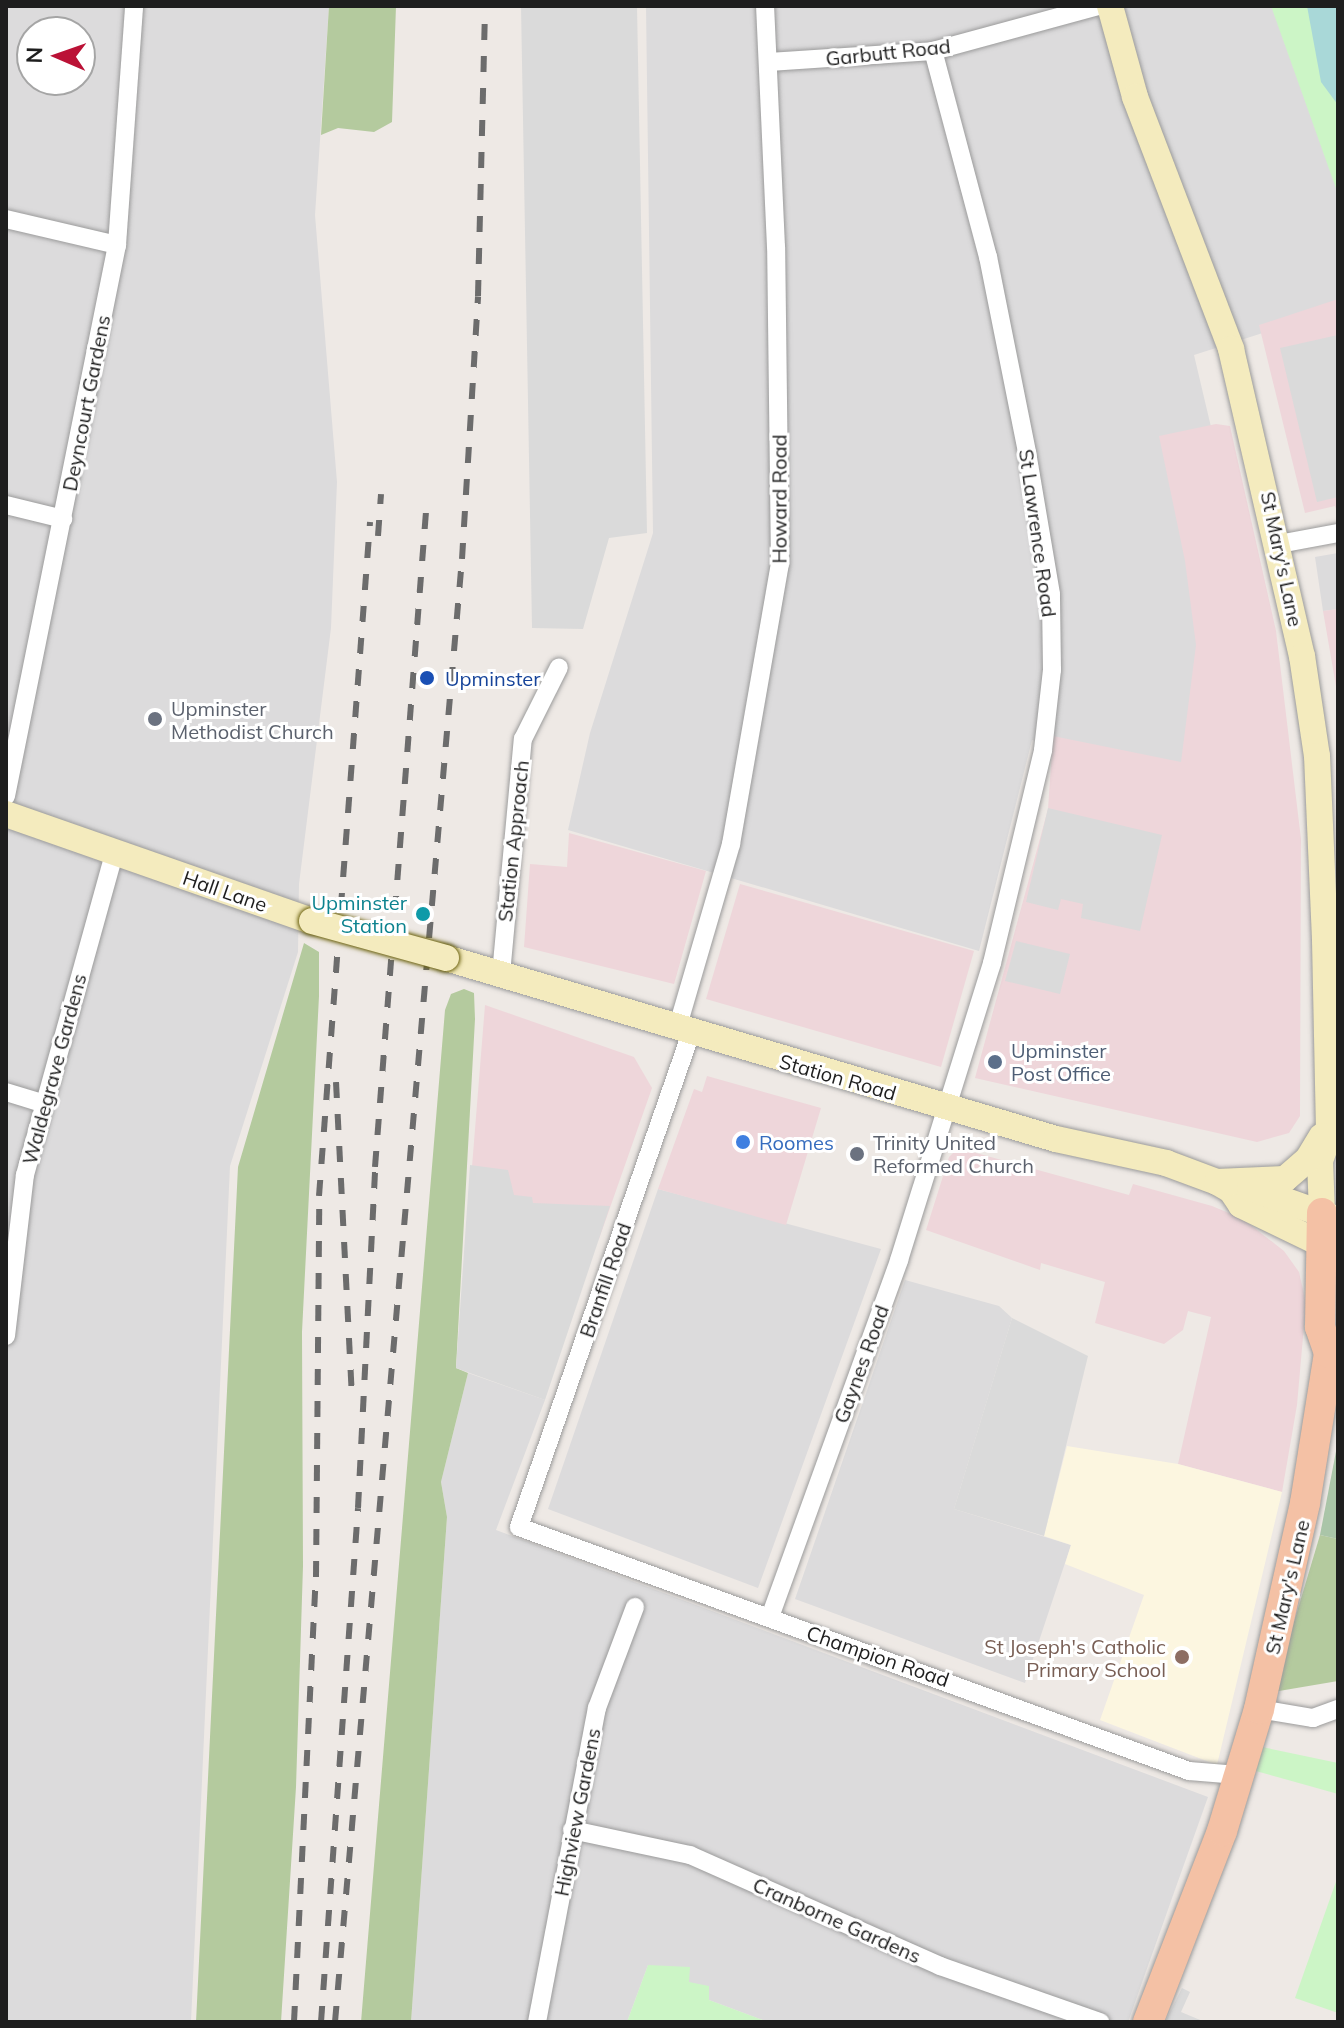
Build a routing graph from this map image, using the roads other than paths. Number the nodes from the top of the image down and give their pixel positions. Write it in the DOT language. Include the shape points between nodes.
graph roads {
  1 [pos="134,6"];
  2 [pos="765,6"];
  3 [pos="1099,6"];
  4 [pos="1110,6"];
  5 [pos="933,51"];
  6 [pos="769,62"];
  7 [pos="6,219"];
  8 [pos="117,245"];
  9 [pos="6,505"];
  10 [pos="63,519"];
  11 [pos="1338,533"];
  12 [pos="1279,544"];
  13 [pos="559,667"];
  14 [pos="1328,757"];
  15 [pos="6,796"];
  16 [pos="6,814"];
  17 [pos="114,853"];
  18 [pos="446,958"];
  19 [pos="501,974"];
  20 [pos="684,1031"];
  21 [pos="6,1092"];
  22 [pos="42,1103"];
  23 [pos="948,1108"];
  24 [pos="1332,1137"];
  25 [pos="1224,1186"];
  26 [pos="1330,1216"];
  27 [pos="1330,1249"];
  28 [pos="6,1336"];
  29 [pos="1334,1346"];
  30 [pos="519,1527"];
  31 [pos="635,1607"];
  32 [pos="770,1617"];
  33 [pos="1259,1709"];
  34 [pos="1338,1709"];
  35 [pos="1238,1775"];
  36 [pos="572,1830"];
  37 [pos="537,2022"];
  38 [pos="1100,2022"];
  39 [pos="1148,2022"];
  1 -- 8 [label="street, Deyncourt Gardens"];
  2 -- 6 [label="street, Howard Road"];
  3 -- 5 [label="street, Garbutt Road"];
  4 -- 12 [label="street, St Mary's Lane" via="1135,97 1218,305"];
  5 -- 6 [label="street, Garbutt Road"];
  5 -- 23 [label="street, St Lawrence Road" via="988,257 1051,594 1052,640 1043,750 992,963"];
  6 -- 20 [label="street, Howard Road" via="780,564 731,844"];
  7 -- 8 [label="street"];
  8 -- 10 [label="street, Deyncourt Gardens"];
  9 -- 10 [label="street"];
  10 -- 15 [label="street, Deyncourt Gardens"];
  11 -- 12 [label="street"];
  12 -- 14 [label="street, St Mary's Lane"];
  13 -- 19 [label="street, Station Approach" via="523,739"];
  14 -- 24 [label="street, St Mary's Lane"];
  16 -- 17 [label="street, Hall Lane"];
  17 -- 18 [label="street, Hall Lane, bridge" via="312,921"];
  17 -- 22 [label="street, Waldegrave Gardens"];
  18 -- 19 [label="street, Station Road"];
  19 -- 20 [label="street, Station Road"];
  20 -- 23 [label="street, Station Road"];
  20 -- 30 [label="street, Branfill Road"];
  21 -- 22 [label="street"];
  22 -- 28 [label="street, Waldegrave Gardens" via="25,1175"];
  23 -- 25 [label="street, Station Road" via="1166,1163"];
  23 -- 32 [label="street, Gaynes Road"];
  24 -- 25 [label="street" via="1285,1179"];
  24 -- 26 [label="street, St Mary's Lane" via="1320,1161"];
  25 -- 26 [label="street, Station Road" via="1280,1195"];
  25 -- 27 [label="street, Station Road" via="1241,1205"];
  26 -- 27 [label="main road, St Mary's Lane"];
  27 -- 29 [label="main road, St Mary's Lane" via="1320,1327"];
  29 -- 33 [label="main road, St Mary's Lane"];
  30 -- 32 [label="street, Champion Road"];
  31 -- 36 [label="street, Highview Gardens" via="597,1708"];
  32 -- 35 [label="street, Champion Road" via="1189,1771"];
  33 -- 34 [label="street" via="1313,1718"];
  33 -- 35 [label="main road, St Mary's Lane"];
  35 -- 39 [label="main road, St Mary's Lane" via="1222,1831"];
  36 -- 37 [label="street, Highview Gardens"];
  36 -- 38 [label="street, Cranborne Gardens" via="690,1855 940,1966"];
}
